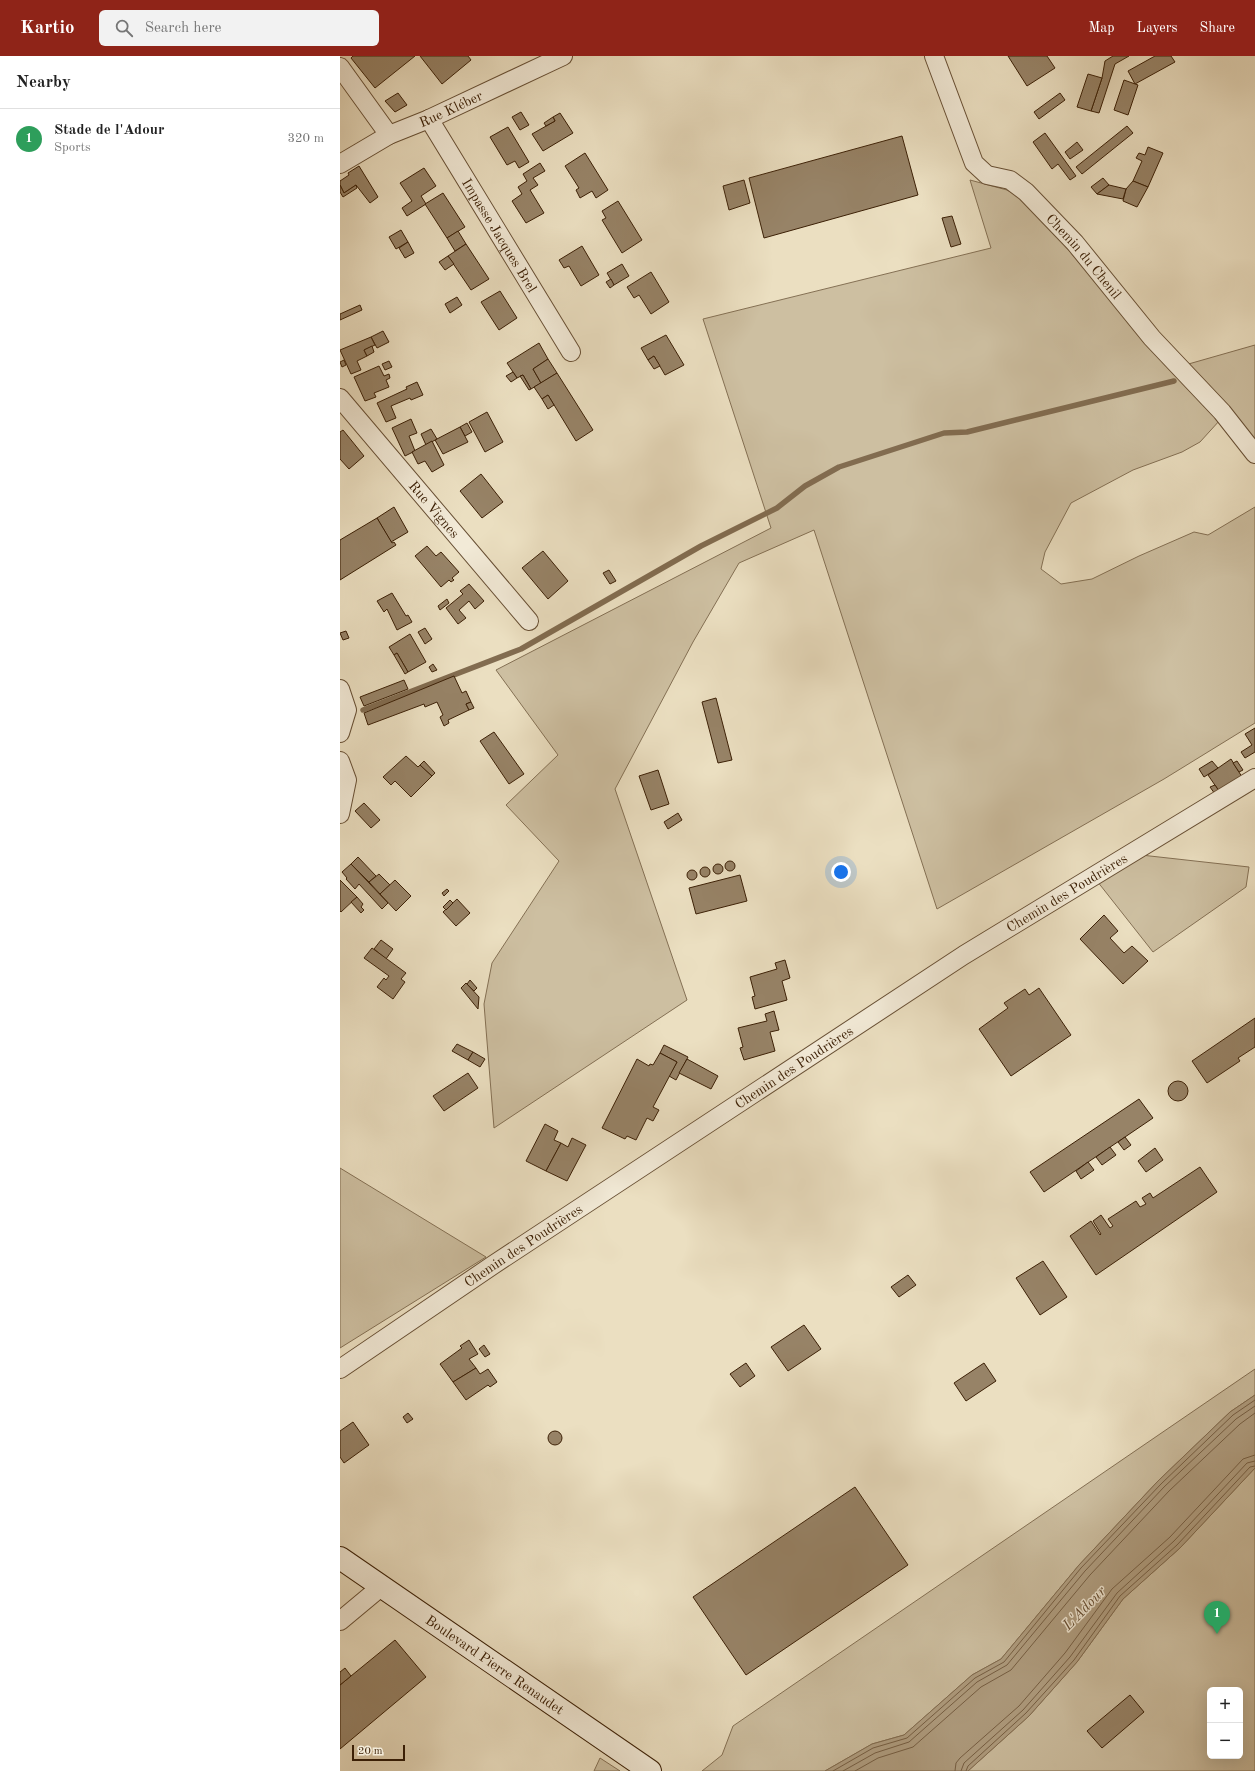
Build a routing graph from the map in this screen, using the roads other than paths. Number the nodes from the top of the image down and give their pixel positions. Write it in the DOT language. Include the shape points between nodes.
graph roads {
  1 [pos="934,56"];
  2 [pos="558,57"];
  3 [pos="340,67"];
  4 [pos="429,119"];
  5 [pos="389,135"];
  6 [pos="340,164"];
  7 [pos="571,352"];
  8 [pos="340,398"];
  9 [pos="1255,454"];
  10 [pos="529,621"];
  11 [pos="340,689"];
  12 [pos="340,733"];
  13 [pos="340,761"];
  14 [pos="1255,778"];
  15 [pos="340,814"];
  16 [pos="340,1369"];
  17 [pos="340,1558"];
  18 [pos="382,1586"];
  19 [pos="340,1621"];
  20 [pos="650,1771"];
  1 -- 9 [label="street, Chemin du Chenil" via="974,163 987,175 1010,180 1031,197 1075,243 1152,338 1222,412"];
  2 -- 4 [label="street, Rue Kléber"];
  3 -- 5 [label="street"];
  4 -- 5 [label="street, Rue Kléber"];
  4 -- 7 [label="street, Impasse Jacques Brel"];
  5 -- 6 [label="street, Rue Kléber"];
  8 -- 10 [label="street, Rue Vignes"];
  11 -- 12 [label="street" via="347,710"];
  13 -- 15 [label="street" via="347,780"];
  14 -- 16 [label="street, Chemin des Poudrières" via="964,955 506,1256"];
  17 -- 18 [label="street, Boulevard Pierre Renaudet"];
  18 -- 19 [label="street"];
  18 -- 20 [label="street, Boulevard Pierre Renaudet"];
}
